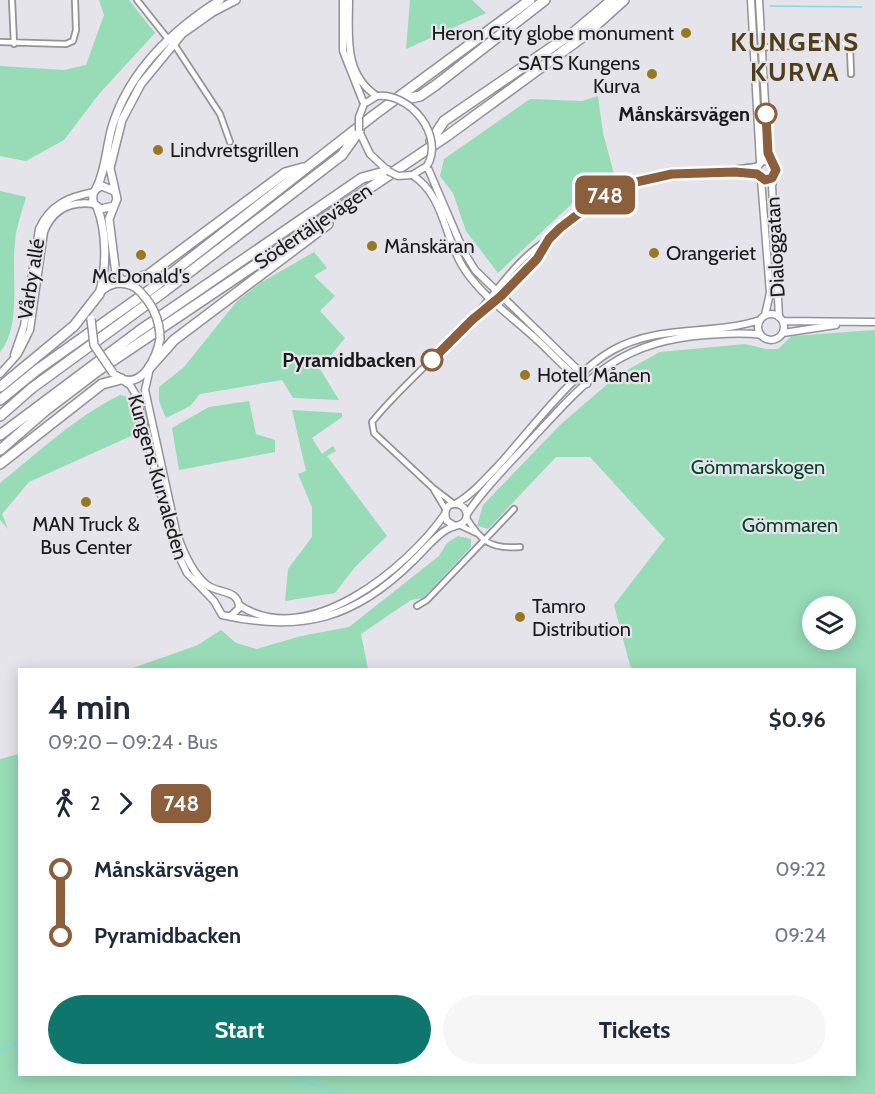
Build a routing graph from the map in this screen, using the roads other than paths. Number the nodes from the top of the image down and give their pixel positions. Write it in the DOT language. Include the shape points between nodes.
graph roads {
  1 [pos="12,0"];
  2 [pos="75,0"];
  3 [pos="137,0"];
  4 [pos="220,0"];
  5 [pos="236,0"];
  6 [pos="343,0"];
  7 [pos="349,0"];
  8 [pos="530,0"];
  9 [pos="545,0"];
  10 [pos="612,0"];
  11 [pos="624,0"];
  12 [pos="751,0"];
  13 [pos="759,0"];
  14 [pos="0,42"];
  15 [pos="171,42"];
  16 [pos="14,44"];
  17 [pos="758,48"];
  18 [pos="851,74"];
  19 [pos="377,96"];
  20 [pos="402,100"];
  21 [pos="364,104"];
  22 [pos="359,131"];
  23 [pos="431,141"];
  24 [pos="230,142"];
  25 [pos="771,162"];
  26 [pos="758,164"];
  27 [pos="308,166"];
  28 [pos="427,168"];
  29 [pos="388,171"];
  30 [pos="720,172"];
  31 [pos="413,176"];
  32 [pos="759,177"];
  33 [pos="772,178"];
  34 [pos="380,181"];
  35 [pos="95,191"];
  36 [pos="114,191"];
  37 [pos="96,206"];
  38 [pos="114,206"];
  39 [pos="549,239"];
  40 [pos="124,282"];
  41 [pos="494,290"];
  42 [pos="99,294"];
  43 [pos="501,296"];
  44 [pos="488,297"];
  45 [pos="494,303"];
  46 [pos="762,318"];
  47 [pos="781,319"];
  48 [pos="472,320"];
  49 [pos="875,322"];
  50 [pos="850,323"];
  51 [pos="783,333"];
  52 [pos="761,335"];
  53 [pos="11,361"];
  54 [pos="150,367"];
  55 [pos="0,374"];
  56 [pos="580,376"];
  57 [pos="121,379"];
  58 [pos="587,384"];
  59 [pos="0,387"];
  60 [pos="0,400"];
  61 [pos="0,416"];
  62 [pos="0,435"];
  63 [pos="0,450"];
  64 [pos="0,464"];
  65 [pos="433,488"];
  66 [pos="455,504"];
  67 [pos="514,509"];
  68 [pos="445,512"];
  69 [pos="466,516"];
  70 [pos="457,525"];
  71 [pos="476,533"];
  72 [pos="483,540"];
  73 [pos="520,547"];
  74 [pos="228,593"];
  75 [pos="216,604"];
  76 [pos="239,605"];
  77 [pos="417,606"];
  78 [pos="231,616"];
  1 -- 16 [label="street"];
  2 -- 16 [label="street" via="73,41"];
  3 -- 15 [label="street"];
  4 -- 15 [label="main road"];
  5 -- 15 [label="main road"];
  6 -- 21 [label="street" via="343,51"];
  7 -- 19 [label="street" via="351,58 362,84"];
  8 -- 27 [label="highway"];
  9 -- 20 [label="highway" via="426,92"];
  10 -- 23 [label="highway" via="574,32 444,121"];
  11 -- 34 [label="highway, Södertäljevägen" via="536,72"];
  12 -- 17 [label="street"];
  13 -- 17 [label="street"];
  14 -- 16 [label="street"];
  15 -- 24 [label="street" via="220,114"];
  15 -- 35 [label="main road" via="142,67 124,97"];
  15 -- 36 [label="main road" via="141,84 122,120 110,168"];
  17 -- 18 [label="street" via="847,43"];
  17 -- 25 [label="street"];
  17 -- 26 [label="street"];
  19 -- 20 [label="street, bridge"];
  19 -- 21 [label="street"];
  20 -- 23 [label="street, bridge" via="419,117"];
  21 -- 22 [label="street, bridge"];
  22 -- 29 [label="street" via="370,154"];
  22 -- 61 [label="highway" via="350,147"];
  23 -- 28 [label="street, bridge"];
  25 -- 26 [label="street"];
  25 -- 33 [label="street, Dialoggatan" via="776,170"];
  26 -- 30 [label="street"];
  26 -- 32 [label="street, Dialoggatan"];
  27 -- 40 [label="highway" via="285,173 148,275"];
  27 -- 60 [label="highway" via="154,287"];
  28 -- 31 [label="street, bridge"];
  28 -- 41 [label="street" via="464,252"];
  29 -- 31 [label="street, bridge"];
  29 -- 62 [label="highway" via="362,178 148,325"];
  30 -- 32 [label="street"];
  30 -- 39 [label="street" via="656,177 615,189 581,210"];
  31 -- 44 [label="street" via="432,193 459,261"];
  32 -- 33 [label="street"];
  32 -- 46 [label="street, Dialoggatan" via="770,293"];
  33 -- 47 [label="street, Dialoggatan"];
  34 -- 54 [label="highway" via="174,339"];
  34 -- 63 [label="highway, Södertäljevägen" via="117,357"];
  35 -- 36 [label="main road" via="105,186"];
  35 -- 37 [label="main road"];
  35 -- 53 [label="street, Vårby allé" via="61,202 39,229 24,326"];
  36 -- 38 [label="main road"];
  37 -- 38 [label="main road" via="105,210"];
  37 -- 42 [label="main road" via="102,219 104,277"];
  37 -- 53 [label="street, Vårby allé" via="67,205 48,222 30,330"];
  38 -- 40 [label="main road" via="109,219 114,263 116,274"];
  39 -- 41 [label="street"];
  39 -- 43 [label="street" via="537,259"];
  40 -- 42 [label="main road" via="112,284"];
  40 -- 54 [label="main road, bridge" via="135,287 159,325 158,353"];
  41 -- 43 [label="street"];
  41 -- 44 [label="street"];
  42 -- 57 [label="main road, bridge" via="91,319 94,345"];
  42 -- 59 [label="highway" via="74,326"];
  43 -- 45 [label="street"];
  43 -- 56 [label="street"];
  44 -- 45 [label="street"];
  44 -- 48 [label="street"];
  45 -- 48 [label="street"];
  45 -- 56 [label="street"];
  46 -- 47 [label="street" via="772,314"];
  46 -- 52 [label="street" via="758,328"];
  46 -- 56 [label="street" via="730,327 648,336 615,349"];
  47 -- 50 [label="street"];
  47 -- 51 [label="street"];
  48 -- 65 [label="street" via="371,427"];
  49 -- 50 [label="street"];
  50 -- 51 [label="street"];
  51 -- 52 [label="street" via="772,340"];
  52 -- 58 [label="street" via="738,333 661,340 623,356"];
  53 -- 55 [label="street, Vårby allé"];
  54 -- 57 [label="main road" via="140,377"];
  54 -- 74 [label="street, Kungens Kurvaleden" via="145,390 181,546 201,578"];
  56 -- 58 [label="street"];
  56 -- 66 [label="street" via="485,480"];
  57 -- 64 [label="highway" via="102,384 80,399"];
  57 -- 75 [label="street, Kungens Kurvaleden" via="136,395 174,546 187,573"];
  58 -- 69 [label="street" via="505,468"];
  65 -- 66 [label="street"];
  65 -- 68 [label="street"];
  66 -- 68 [label="street"];
  66 -- 69 [label="street" via="463,507"];
  67 -- 72 [label="street"];
  68 -- 70 [label="street" via="447,521"];
  68 -- 76 [label="street" via="434,530 400,565 328,610 278,616 262,615"];
  69 -- 70 [label="street"];
  69 -- 71 [label="street"];
  70 -- 71 [label="street"];
  70 -- 78 [label="street" via="444,531 380,588 330,616 294,624"];
  71 -- 72 [label="street"];
  72 -- 73 [label="street" via="494,547"];
  72 -- 77 [label="street"];
  74 -- 75 [label="street" via="221,595"];
  74 -- 76 [label="street" via="235,596"];
  75 -- 78 [label="street" via="219,612"];
  76 -- 78 [label="street"];
}
